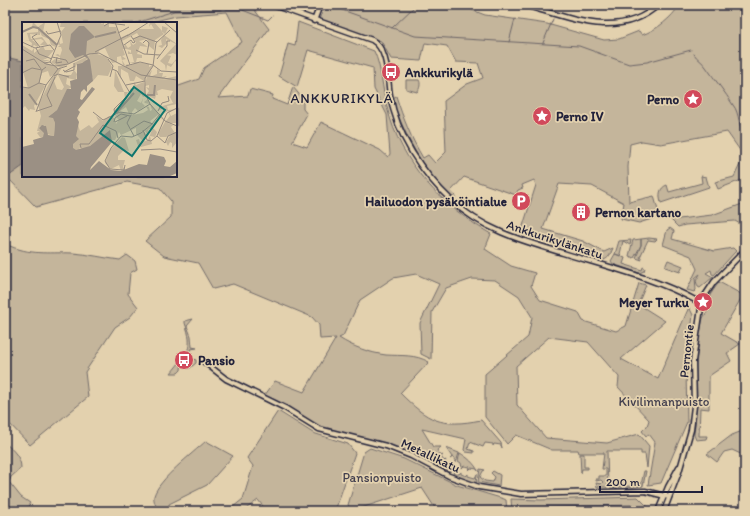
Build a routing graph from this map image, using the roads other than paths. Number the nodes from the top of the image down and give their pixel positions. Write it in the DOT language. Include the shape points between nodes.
graph roads {
  1 [pos="273,5"];
  2 [pos="320,5"];
  3 [pos="524,5"];
  4 [pos="658,5"];
  5 [pos="314,21"];
  6 [pos="745,250"];
  7 [pos="704,297"];
  8 [pos="697,301"];
  9 [pos="701,308"];
  10 [pos="203,361"];
  11 [pos="680,466"];
  12 [pos="664,495"];
  13 [pos="669,497"];
  14 [pos="658,511"];
  15 [pos="664,511"];
  1 -- 5 [label="street"];
  2 -- 5 [label="street"];
  3 -- 4 [label="street" via="582,22 608,25 634,20"];
  5 -- 8 [label="street, Ankkurikylänkatu" via="372,40 380,47 392,105 406,140 423,170 460,208 519,240 648,279"];
  6 -- 7 [label="street" via="714,282"];
  7 -- 8 [label="street"];
  7 -- 9 [label="street" via="708,301"];
  8 -- 9 [label="street"];
  9 -- 11 [label="street, Pernontie" via="692,371 693,422"];
  10 -- 12 [label="street, Metallikatu" via="226,379 279,405 319,429 391,448 449,476 479,487 522,494 639,491"];
  11 -- 12 [label="street, Pernontie"];
  11 -- 13 [label="street, Pernontie"];
  12 -- 13 [label="street, Metallikatu"];
  12 -- 14 [label="street, Pernontie"];
  13 -- 15 [label="street, Pernontie"];
}
